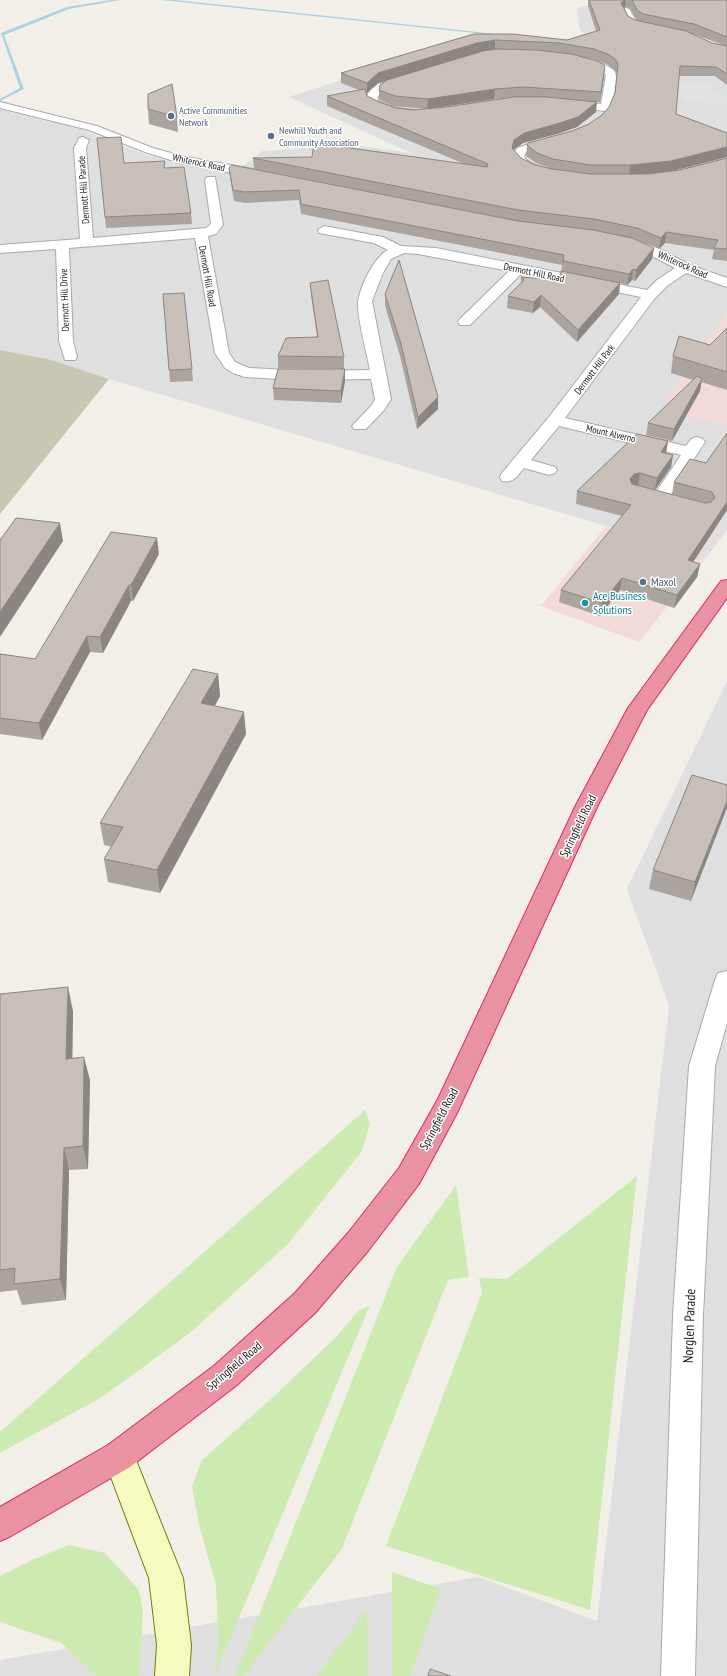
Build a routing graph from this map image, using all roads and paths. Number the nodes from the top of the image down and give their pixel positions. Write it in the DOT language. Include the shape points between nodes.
graph roads {
  1 [pos="626,11"];
  2 [pos="660,31"];
  3 [pos="0,105"];
  4 [pos="604,112"];
  5 [pos="570,135"];
  6 [pos="83,140"];
  7 [pos="550,174"];
  8 [pos="273,177"];
  9 [pos="211,180"];
  10 [pos="324,230"];
  11 [pos="201,234"];
  12 [pos="610,239"];
  13 [pos="87,241"];
  14 [pos="62,243"];
  15 [pos="0,249"];
  16 [pos="399,250"];
  17 [pos="685,268"];
  18 [pos="519,269"];
  19 [pos="727,283"];
  20 [pos="650,295"];
  21 [pos="465,322"];
  22 [pos="70,357"];
  23 [pos="379,374"];
  24 [pos="555,420"];
  25 [pos="360,426"];
  26 [pos="521,462"];
  27 [pos="549,470"];
  28 [pos="508,477"];
  29 [pos="660,498"];
  30 [pos="727,585"];
  31 [pos="727,980"];
  32 [pos="118,1456"];
  33 [pos="0,1525"];
  34 [pos="172,1676"];
  35 [pos="678,1676"];
  1 -- 2 [label="street" via="634,24"];
  3 -- 8 [label="street, Whiterock Road" via="93,128 149,150 184,160"];
  4 -- 4 [label="street" via="611,75 606,68 584,62 510,54 481,56 390,84 374,92 370,98 372,103 380,108 416,114 511,102"];
  5 -- 7 [label="street" via="521,150 518,157 521,163 533,170"];
  6 -- 13 [label="street, Dermott Hill Parade" via="80,148"];
  9 -- 11 [label="street" via="217,224 211,231"];
  10 -- 16 [label="street, Dermott Hill Road" via="378,240"];
  11 -- 13 [label="street, Dermott Hill Road"];
  11 -- 23 [label="street, Dermott Hill Road" via="222,352 225,361 231,366 243,372 273,375"];
  12 -- 17 [label="street, Whiterock Road" via="642,247"];
  13 -- 14 [label="street, Dermott Hill Road"];
  14 -- 15 [label="street, Dermott Hill Road"];
  14 -- 22 [label="street, Dermott Hill Drive" via="66,341"];
  16 -- 18 [label="street, Dermott Hill Road" via="419,249"];
  16 -- 23 [label="street" via="384,256 365,301"];
  17 -- 19 [label="street, Whiterock Road"];
  17 -- 20 [label="street, Dermott Hill Park" via="662,283"];
  18 -- 20 [label="street, Dermott Hill Road"];
  18 -- 21 [label="street"];
  20 -- 24 [label="street, Dermott Hill Park"];
  23 -- 25 [label="street" via="382,403"];
  24 -- 26 [label="street, Dermott Hill Park"];
  24 -- 29 [label="street, Mount Alverno" via="694,446"];
  26 -- 27 [label="street"];
  26 -- 28 [label="street, Dermott Hill Park"];
  30 -- 32 [label="highway, Springfield Road" via="638,708 587,805 448,1105 409,1176 358,1242 305,1303 226,1374"];
  31 -- 35 [label="street, Norglen Parade" via="702,1066 688,1316"];
  32 -- 33 [label="highway, Springfield Road"];
  32 -- 34 [label="street" via="166,1578 174,1644"];
}
